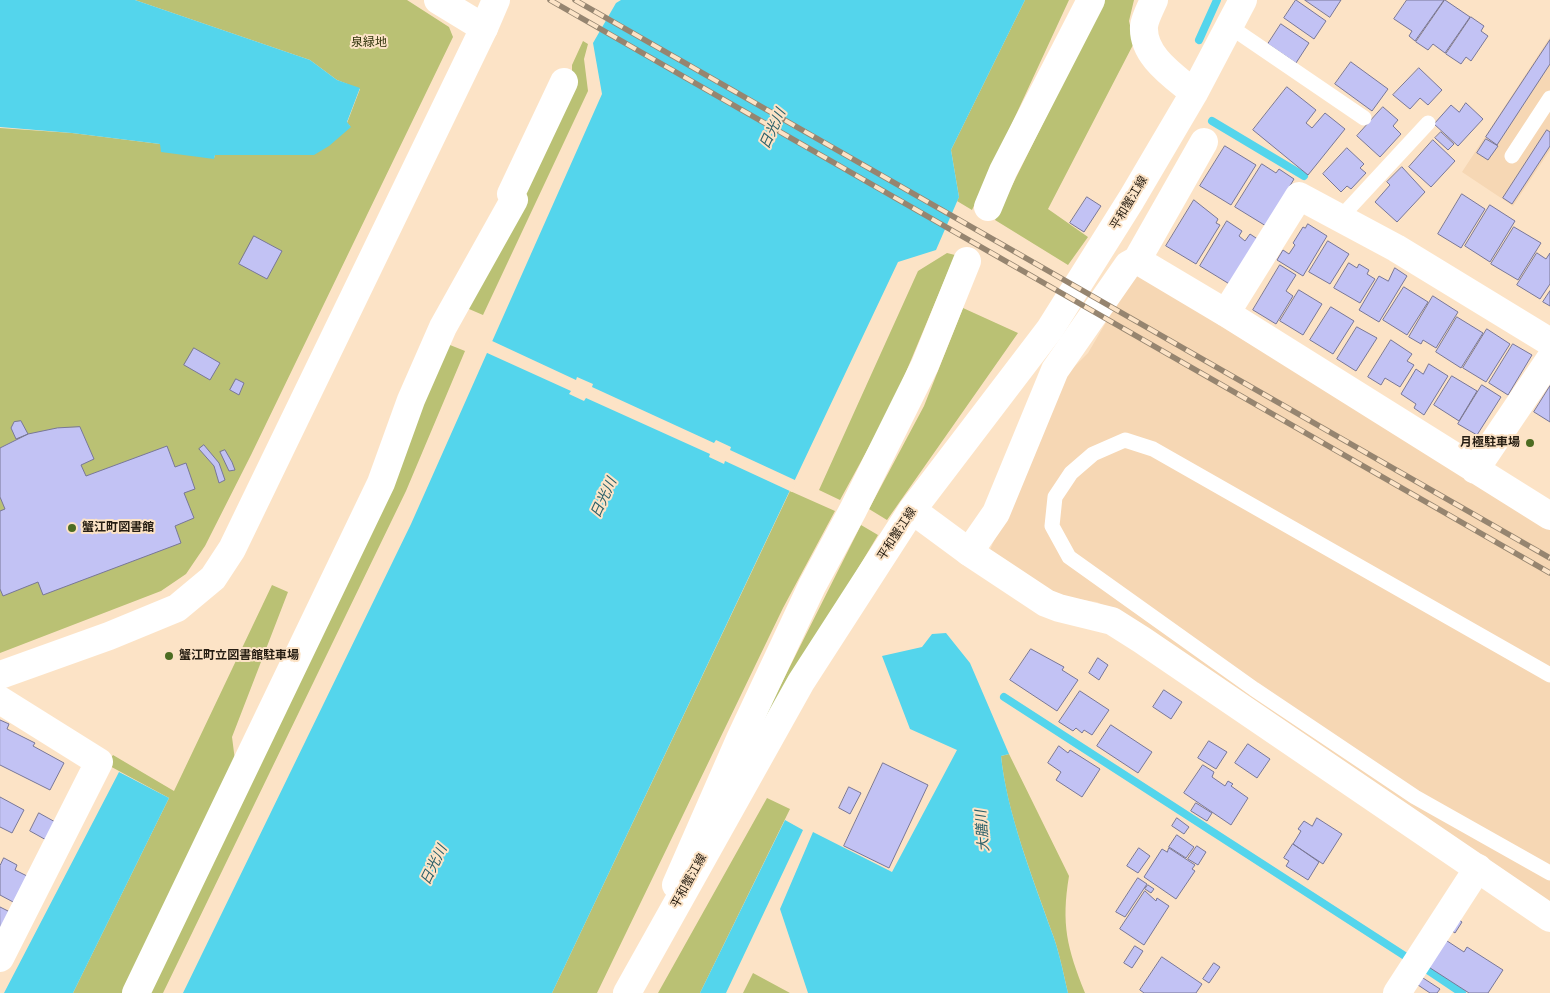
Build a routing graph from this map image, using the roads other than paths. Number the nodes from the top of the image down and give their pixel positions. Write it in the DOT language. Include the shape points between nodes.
graph roads {
  1 [pos="438,0"];
  2 [pos="496,0"];
  3 [pos="1091,0"];
  4 [pos="1154,0"];
  5 [pos="1243,0"];
  6 [pos="1229,26"];
  7 [pos="484,28"];
  8 [pos="564,82"];
  9 [pos="1194,92"];
  10 [pos="1550,98"];
  11 [pos="1364,118"];
  12 [pos="1428,123"];
  13 [pos="1204,142"];
  14 [pos="1512,156"];
  15 [pos="988,207"];
  16 [pos="1340,218"];
  17 [pos="1137,260"];
  18 [pos="967,261"];
  19 [pos="1226,313"];
  20 [pos="1550,342"];
  21 [pos="1550,359"];
  22 [pos="1475,470"];
  23 [pos="912,510"];
  24 [pos="1550,516"];
  25 [pos="969,552"];
  26 [pos="0,675"];
  27 [pos="1550,675"];
  28 [pos="0,700"];
  29 [pos="1478,868"];
  30 [pos="1550,873"];
  31 [pos="1550,918"];
  32 [pos="0,958"];
  33 [pos="632,985"];
  34 [pos="136,993"];
  35 [pos="1397,993"];
  1 -- 7 [label="street"];
  2 -- 7 [label="street"];
  3 -- 15 [label="street"];
  4 -- 9 [label="street" via="1144,26 1149,47 1162,68"];
  5 -- 6 [label="street, 平和蟹江線"];
  6 -- 9 [label="street, 平和蟹江線"];
  6 -- 11 [label="lane"];
  7 -- 26 [label="street" via="232,549 213,578 177,608 149,621"];
  8 -- 34 [label="street" via="511,194 514,200 443,327 410,400 381,483"];
  9 -- 23 [label="street, 平和蟹江線" via="1132,200 1050,330"];
  10 -- 14 [label="lane"];
  12 -- 16 [label="lane"];
  13 -- 17 [label="street"];
  16 -- 19 [label="street" via="1299,196"];
  16 -- 20 [label="street" via="1396,248"];
  17 -- 19 [label="street"];
  17 -- 25 [label="street" via="1128,265 1055,370 996,513"];
  18 -- 33 [label="street" via="925,365 812,586 741,737"];
  19 -- 22 [label="street"];
  21 -- 22 [label="street"];
  22 -- 24 [label="street"];
  23 -- 25 [label="street"];
  23 -- 33 [label="street, 平和蟹江線" via="801,682"];
  25 -- 29 [label="street" via="1046,603 1112,621"];
  27 -- 30 [label="lane" via="1153,448 1125,440 1093,454 1071,473 1055,497 1052,526 1069,557 1254,689 1415,797"];
  28 -- 32 [label="street" via="99,762"];
  29 -- 31 [label="street"];
  29 -- 35 [label="street"];
}
